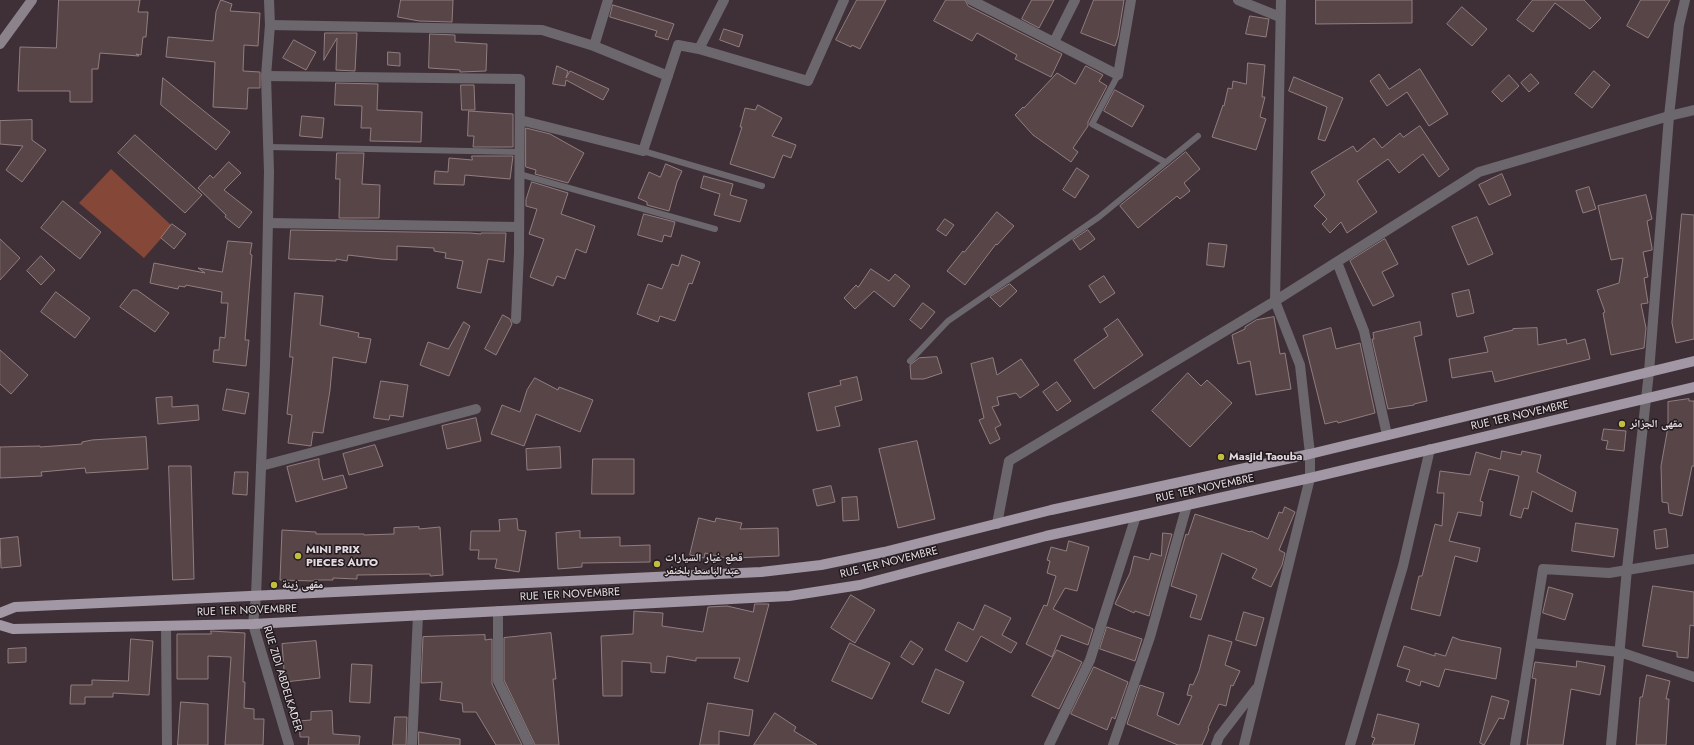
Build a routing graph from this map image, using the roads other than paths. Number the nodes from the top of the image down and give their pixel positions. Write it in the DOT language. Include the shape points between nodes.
graph roads {
  1 [pos="32,0"];
  2 [pos="269,0"];
  3 [pos="608,0"];
  4 [pos="724,0"];
  5 [pos="844,0"];
  6 [pos="971,0"];
  7 [pos="1075,0"];
  8 [pos="1131,0"];
  9 [pos="1238,0"];
  10 [pos="1281,0"];
  11 [pos="1685,0"];
  12 [pos="1280,17"];
  13 [pos="270,25"];
  14 [pos="1,41"];
  15 [pos="1054,42"];
  16 [pos="594,46"];
  17 [pos="700,49"];
  18 [pos="1118,75"];
  19 [pos="266,76"];
  20 [pos="668,76"];
  21 [pos="1694,110"];
  22 [pos="1669,116"];
  23 [pos="520,120"];
  24 [pos="1198,136"];
  25 [pos="268,147"];
  26 [pos="643,151"];
  27 [pos="520,152"];
  28 [pos="1165,162"];
  29 [pos="519,174"];
  30 [pos="762,186"];
  31 [pos="268,223"];
  32 [pos="518,227"];
  33 [pos="715,229"];
  34 [pos="1337,262"];
  35 [pos="1275,301"];
  36 [pos="516,319"];
  37 [pos="910,361"];
  38 [pos="1694,361"];
  39 [pos="1649,372"];
  40 [pos="1694,387"];
  41 [pos="1646,398"];
  42 [pos="476,409"];
  43 [pos="1387,435"];
  44 [pos="1430,449"];
  45 [pos="1310,454"];
  46 [pos="262,466"];
  47 [pos="1310,478"];
  48 [pos="1187,505"];
  49 [pos="1136,516"];
  50 [pos="997,524"];
  51 [pos="1694,559"];
  52 [pos="1627,569"];
  53 [pos="256,596"];
  54 [pos="498,611"];
  55 [pos="0,613"];
  56 [pos="418,615"];
  57 [pos="253,624"];
  58 [pos="0,626"];
  59 [pos="166,626"];
  60 [pos="1531,643"];
  61 [pos="1620,652"];
  62 [pos="1694,677"];
  63 [pos="1258,686"];
  64 [pos="167,745"];
  65 [pos="289,745"];
  66 [pos="412,745"];
  67 [pos="529,745"];
  68 [pos="1050,745"];
  69 [pos="1113,745"];
  70 [pos="1216,745"];
  71 [pos="1244,745"];
  72 [pos="1350,745"];
  73 [pos="1515,745"];
  74 [pos="1611,745"];
  1 -- 14 [label="main road"];
  2 -- 13 [label="street, RUE ZIDI ABDELKADER"];
  3 -- 16 [label="street"];
  4 -- 17 [label="street"];
  5 -- 17 [label="street" via="808,81"];
  6 -- 15 [label="street"];
  7 -- 15 [label="street"];
  8 -- 18 [label="street"];
  9 -- 12 [label="street"];
  10 -- 12 [label="street"];
  11 -- 22 [label="street" via="1679,26"];
  12 -- 35 [label="street"];
  13 -- 16 [label="street" via="542,30"];
  13 -- 19 [label="street, RUE ZIDI ABDELKADER"];
  15 -- 18 [label="street"];
  16 -- 20 [label="street"];
  17 -- 20 [label="street" via="678,45"];
  18 -- 28 [label="lane" via="1092,124"];
  19 -- 23 [label="street" via="520,79"];
  19 -- 25 [label="street, RUE ZIDI ABDELKADER"];
  20 -- 26 [label="street"];
  21 -- 22 [label="street"];
  22 -- 34 [label="street" via="1479,172"];
  22 -- 39 [label="street"];
  23 -- 26 [label="street"];
  23 -- 27 [label="street"];
  24 -- 28 [label="lane"];
  25 -- 27 [label="lane"];
  25 -- 31 [label="street, RUE ZIDI ABDELKADER"];
  26 -- 30 [label="lane"];
  27 -- 29 [label="street"];
  28 -- 37 [label="lane" via="1099,217 948,321"];
  29 -- 32 [label="street"];
  29 -- 33 [label="lane"];
  31 -- 32 [label="street"];
  31 -- 46 [label="street, RUE ZIDI ABDELKADER"];
  32 -- 36 [label="street"];
  34 -- 35 [label="street"];
  34 -- 43 [label="street" via="1364,331"];
  35 -- 45 [label="street" via="1300,365"];
  35 -- 50 [label="street" via="1010,460"];
  38 -- 39 [label="main road"];
  39 -- 41 [label="street"];
  39 -- 43 [label="main road"];
  40 -- 41 [label="main road, RUE 1ER NOVEMBRE"];
  41 -- 44 [label="main road, RUE 1ER NOVEMBRE"];
  41 -- 52 [label="street"];
  42 -- 46 [label="street"];
  43 -- 45 [label="main road"];
  44 -- 47 [label="main road, RUE 1ER NOVEMBRE"];
  44 -- 72 [label="street" via="1403,566"];
  45 -- 47 [label="street"];
  45 -- 50 [label="main road"];
  46 -- 53 [label="street, RUE ZIDI ABDELKADER"];
  47 -- 48 [label="main road, RUE 1ER NOVEMBRE"];
  47 -- 63 [label="street"];
  48 -- 49 [label="main road, RUE 1ER NOVEMBRE"];
  48 -- 69 [label="street" via="1150,637"];
  49 -- 54 [label="main road, RUE 1ER NOVEMBRE" via="988,550 860,585 789,596"];
  49 -- 68 [label="street" via="1090,660"];
  50 -- 53 [label="main road" via="829,564 761,572"];
  51 -- 52 [label="street"];
  52 -- 60 [label="street" via="1609,573 1542,569"];
  52 -- 61 [label="street"];
  53 -- 55 [label="main road" via="15,607"];
  53 -- 57 [label="street, RUE ZIDI ABDELKADER"];
  54 -- 56 [label="main road, RUE 1ER NOVEMBRE"];
  54 -- 67 [label="street" via="498,681"];
  56 -- 57 [label="main road, RUE 1ER NOVEMBRE"];
  56 -- 66 [label="street"];
  57 -- 59 [label="main road, RUE 1ER NOVEMBRE"];
  57 -- 65 [label="street, RUE ZIDI ABDELKADER"];
  58 -- 59 [label="main road, RUE 1ER NOVEMBRE" via="13,629"];
  59 -- 64 [label="street"];
  60 -- 61 [label="street"];
  60 -- 73 [label="street"];
  61 -- 62 [label="street"];
  61 -- 74 [label="street"];
  63 -- 70 [label="street" via="1219,737"];
  63 -- 71 [label="street"];
}
